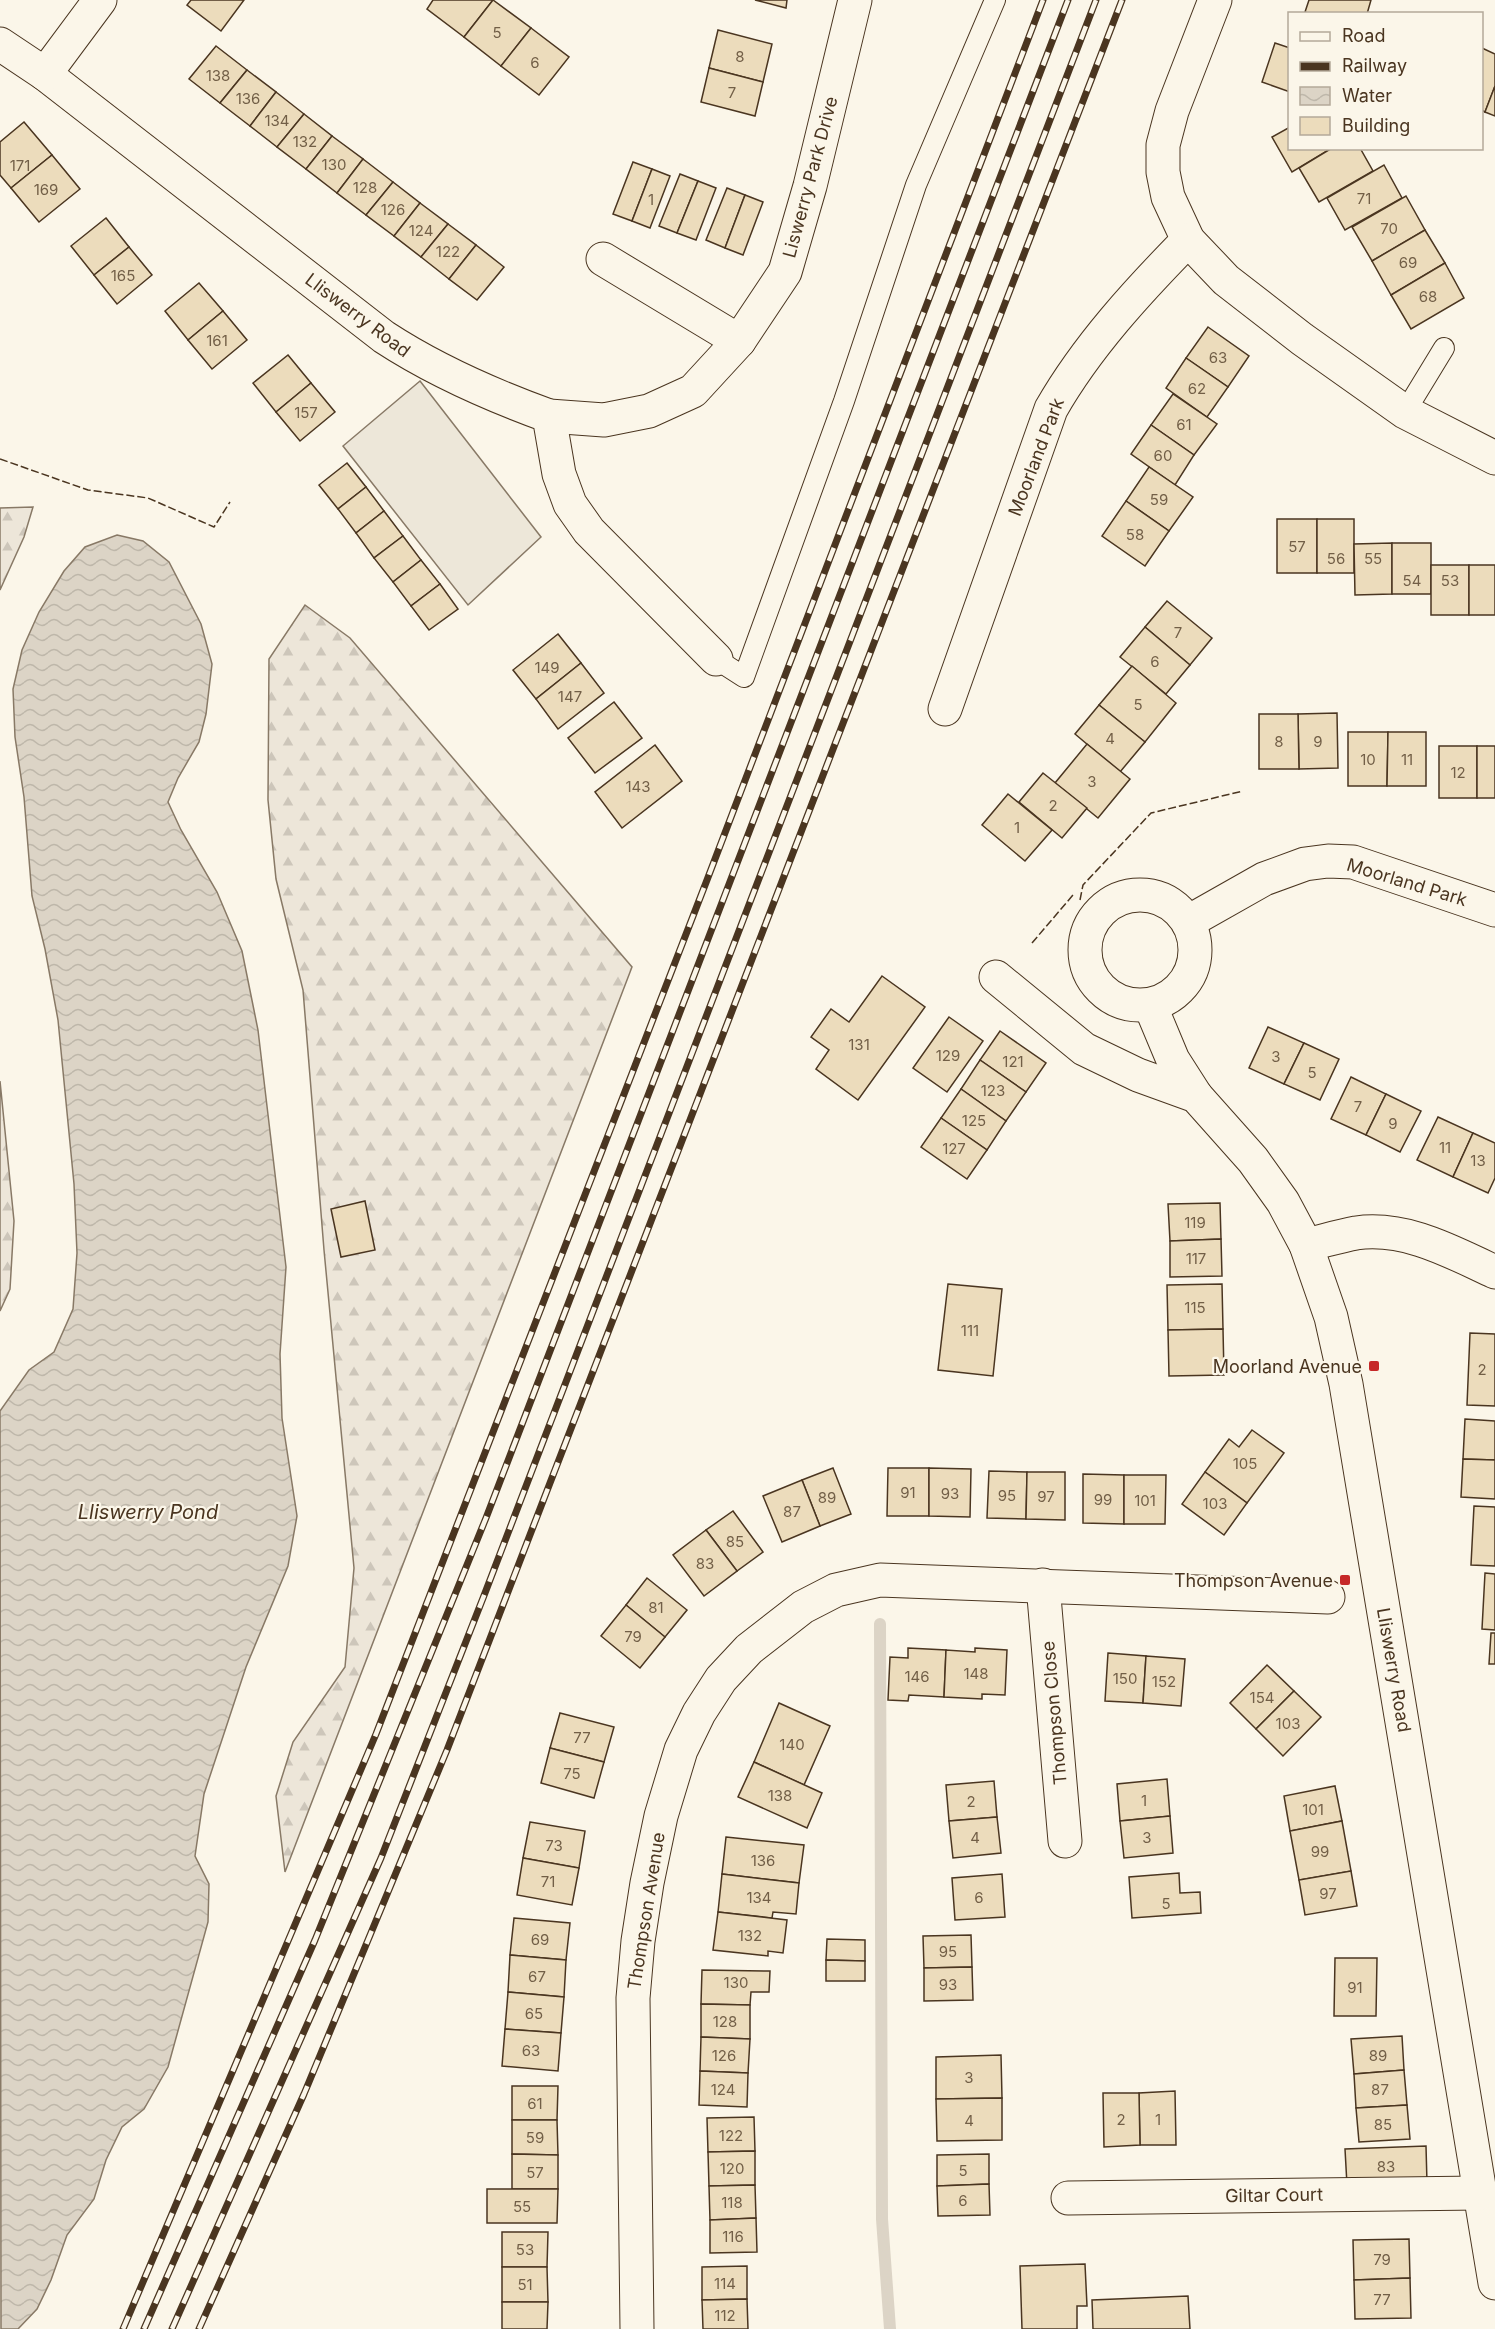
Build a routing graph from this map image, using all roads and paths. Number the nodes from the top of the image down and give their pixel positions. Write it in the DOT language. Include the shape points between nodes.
graph roads {
  1 [pos="99,0"];
  2 [pos="855,0"];
  3 [pos="995,0"];
  4 [pos="1215,0"];
  5 [pos="0,44"];
  6 [pos="45,74"];
  7 [pos="1188,240"];
  8 [pos="603,258"];
  9 [pos="739,341"];
  10 [pos="1444,348"];
  11 [pos="1405,412"];
  12 [pos="549,416"];
  13 [pos="1495,458"];
  14 [pos="716,659"];
  15 [pos="945,709"];
  16 [pos="1495,910"];
  17 [pos="1188,922"];
  18 [pos="996,977"];
  19 [pos="1149,1005"];
  20 [pos="1196,1096"];
  21 [pos="1306,1245"];
  22 [pos="1495,1272"];
  23 [pos="1042,1585"];
  24 [pos="1328,1597"];
  25 [pos="1065,1841"];
  26 [pos="1480,2193"];
  27 [pos="1068,2198"];
  28 [pos="1495,2283"];
  29 [pos="637,2329"];
  1 -- 6 [label="street"];
  2 -- 9 [label="street, Liswerry Park Drive" via="785,272"];
  3 -- 14 [label="lane" via="916,185 840,412 744,677"];
  4 -- 7 [label="street" via="1172,111 1163,145 1168,197"];
  5 -- 6 [label="street, Lliswerry Road"];
  6 -- 12 [label="street, Lliswerry Road" via="384,338 479,390"];
  7 -- 11 [label="street" via="1226,280"];
  7 -- 15 [label="street, Moorland Park" via="1144,284 1067,381 1052,409"];
  8 -- 9 [label="street"];
  9 -- 12 [label="street, Liswerry Park Drive" via="693,391 649,411 604,420"];
  10 -- 11 [label="lane"];
  11 -- 13 [label="street"];
  12 -- 14 [label="street" via="559,474 570,504 589,531"];
  16 -- 17 [label="street, Moorland Park" via="1353,862 1328,861 1305,864 1264,879"];
  17 -- 19 [label="street" via="1195,942 1193,963 1185,982 1169,997"];
  17 -- 19 [label="street" via="1160,898 1142,894 1107,905 1086,936 1084,954 1099,988 1113,999"];
  18 -- 20 [label="street, Lliswerry Road" via="1084,1048 1137,1075"];
  19 -- 20 [label="street, Lliswerry Road" via="1173,1060"];
  20 -- 21 [label="street, Lliswerry Road" via="1253,1160 1283,1202"];
  21 -- 22 [label="street" via="1358,1233 1394,1234 1431,1242"];
  21 -- 26 [label="street, Lliswerry Road" via="1331,1317 1346,1384"];
  23 -- 24 [label="street, Thompson Avenue"];
  23 -- 25 [label="street, Thompson Close"];
  23 -- 29 [label="street, Thompson Avenue" via="880,1580 836,1590 803,1607 749,1649 721,1679 699,1713 681,1750 661,1816 638,1941 633,1998"];
  26 -- 27 [label="street, Giltar Court"];
  26 -- 28 [label="street, Lliswerry Road"];
}
